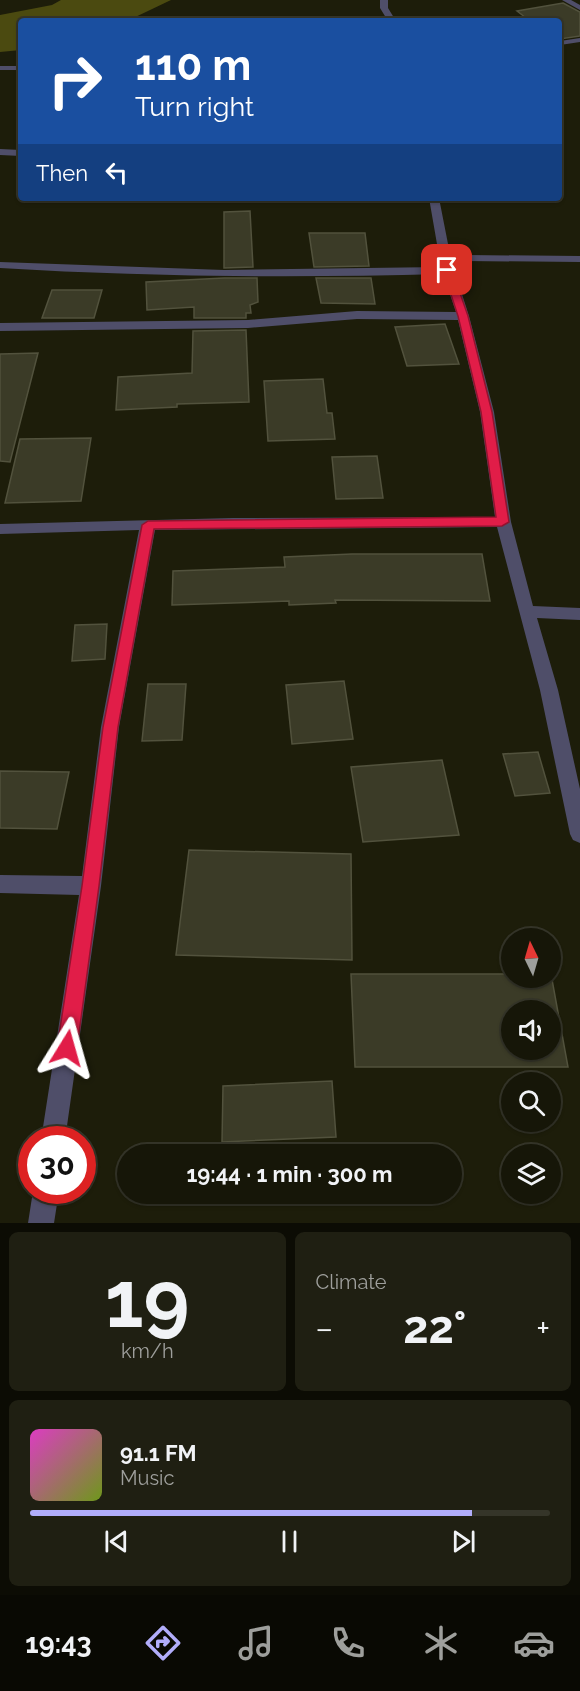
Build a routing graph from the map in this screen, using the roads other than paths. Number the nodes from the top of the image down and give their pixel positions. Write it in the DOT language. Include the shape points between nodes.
graph roads {
  1 [pos="384,0"];
  2 [pos="566,0"];
  3 [pos="580,8"];
  4 [pos="390,18"];
  5 [pos="580,40"];
  6 [pos="562,43"];
  7 [pos="0,68"];
  8 [pos="18,68"];
  9 [pos="0,152"];
  10 [pos="18,153"];
  11 [pos="435,201"];
  12 [pos="580,259"];
  13 [pos="446,262"];
  14 [pos="0,265"];
  15 [pos="463,316"];
  16 [pos="0,327"];
  17 [pos="502,522"];
  18 [pos="148,525"];
  19 [pos="0,529"];
  20 [pos="527,612"];
  21 [pos="580,614"];
  22 [pos="580,834"];
  23 [pos="0,884"];
  24 [pos="91,886"];
  25 [pos="55,1126"];
  26 [pos="44,1204"];
  27 [pos="41,1223"];
  1 -- 4 [label="street"];
  2 -- 3 [label="street"];
  5 -- 6 [label="street"];
  7 -- 8 [label="street"];
  9 -- 10 [label="street"];
  11 -- 13 [label="street"];
  12 -- 13 [label="street" via="465,258"];
  13 -- 14 [label="street" via="338,274"];
  13 -- 15 [label="street"];
  15 -- 16 [label="street" via="357,315 248,324"];
  15 -- 17 [label="street" via="487,412"];
  17 -- 18 [label="street"];
  17 -- 20 [label="street"];
  18 -- 19 [label="street"];
  18 -- 24 [label="street" via="110,727"];
  20 -- 21 [label="street"];
  20 -- 22 [label="street" via="549,690"];
  23 -- 24 [label="street"];
  24 -- 25 [label="street"];
  26 -- 27 [label="street"];
}
